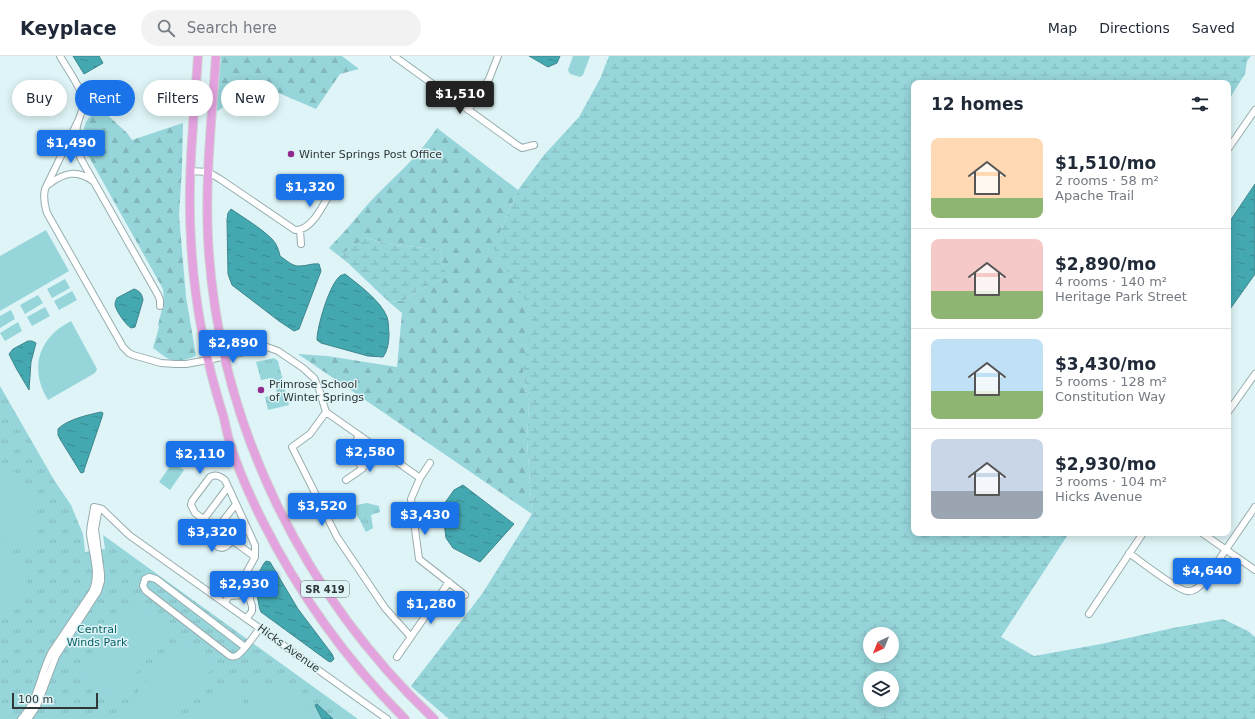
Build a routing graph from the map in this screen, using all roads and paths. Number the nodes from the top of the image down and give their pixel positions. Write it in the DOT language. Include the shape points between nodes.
graph roads {
  1 [pos="60,56"];
  2 [pos="198,56"];
  3 [pos="216,56"];
  4 [pos="394,56"];
  5 [pos="498,56"];
  6 [pos="468,110"];
  7 [pos="1255,110"];
  8 [pos="79,119"];
  9 [pos="1231,144"];
  10 [pos="534,145"];
  11 [pos="190,171"];
  12 [pos="208,172"];
  13 [pos="94,182"];
  14 [pos="47,185"];
  15 [pos="329,195"];
  16 [pos="300,230"];
  17 [pos="301,244"];
  18 [pos="160,306"];
  19 [pos="225,356"];
  20 [pos="208,360"];
  21 [pos="1255,374"];
  22 [pos="1231,408"];
  23 [pos="326,412"];
  24 [pos="359,436"];
  25 [pos="377,448"];
  26 [pos="430,463"];
  27 [pos="362,469"];
  28 [pos="420,478"];
  29 [pos="346,480"];
  30 [pos="228,487"];
  31 [pos="236,504"];
  32 [pos="1255,507"];
  33 [pos="97,508"];
  34 [pos="204,519"];
  35 [pos="244,521"];
  36 [pos="217,529"];
  37 [pos="1142,536"];
  38 [pos="1206,536"];
  39 [pos="232,539"];
  40 [pos="1225,549"];
  41 [pos="1129,553"];
  42 [pos="256,557"];
  43 [pos="1255,570"];
  44 [pos="243,579"];
  45 [pos="449,582"];
  46 [pos="466,595"];
  47 [pos="230,596"];
  48 [pos="250,598"];
  49 [pos="225,602"];
  50 [pos="1089,614"];
  51 [pos="247,618"];
  52 [pos="260,628"];
  53 [pos="411,637"];
  54 [pos="245,647"];
  55 [pos="397,657"];
  56 [pos="358,688"];
  57 [pos="353,694"];
  58 [pos="21,719"];
  59 [pos="28,719"];
  60 [pos="387,719"];
  61 [pos="405,719"];
  62 [pos="434,719"];
  1 -- 8 [label="street" via="84,101"];
  2 -- 11 [label="main road, SR 419"];
  3 -- 12 [label="main road, SR 419"];
  4 -- 6 [label="street"];
  5 -- 6 [label="street" via="489,79"];
  6 -- 10 [label="street" via="522,148"];
  7 -- 9 [label="street"];
  8 -- 13 [label="street" via="77,149"];
  8 -- 14 [label="street"];
  11 -- 12 [label="street"];
  11 -- 20 [label="main road, SR 419" via="192,266"];
  12 -- 16 [label="street" via="295,230"];
  12 -- 19 [label="main road, SR 419" via="210,264"];
  13 -- 14 [label="street" via="88,177 72,173"];
  13 -- 18 [label="street" via="158,295"];
  14 -- 20 [label="street" via="44,195 47,212 123,347 133,355 162,363 186,364"];
  15 -- 16 [label="street" via="312,221"];
  16 -- 17 [label="street"];
  19 -- 20 [label="street"];
  19 -- 23 [label="street" via="267,347 278,351 314,378"];
  19 -- 62 [label="main road, SR 419" via="257,459 275,502 308,563 359,637 391,675"];
  20 -- 61 [label="main road, SR 419" via="230,446 257,510 279,553 337,642"];
  21 -- 22 [label="street"];
  23 -- 24 [label="street"];
  23 -- 53 [label="street" via="310,434 292,447 337,537 385,608"];
  24 -- 25 [label="street"];
  24 -- 27 [label="street" via="353,448"];
  25 -- 27 [label="street"];
  25 -- 28 [label="street"];
  26 -- 28 [label="street"];
  27 -- 29 [label="street"];
  28 -- 45 [label="street" via="411,499 419,559"];
  30 -- 31 [label="street"];
  30 -- 34 [label="street"];
  30 -- 34 [label="street" via="225,480 219,476 210,477 191,505 195,513"];
  31 -- 35 [label="street"];
  31 -- 36 [label="street"];
  32 -- 40 [label="street"];
  33 -- 49 [label="street, Hicks Avenue" via="102,509 129,535"];
  33 -- 58 [label="street" via="90,524 96,583 47,660 33,701"];
  33 -- 59 [label="street" via="95,529 101,574 98,591 53,661 39,702"];
  34 -- 36 [label="street"];
  35 -- 39 [label="street"];
  35 -- 42 [label="street" via="255,545"];
  36 -- 39 [label="street"];
  36 -- 39 [label="street" via="213,540 218,547 226,547"];
  37 -- 41 [label="street"];
  38 -- 40 [label="street"];
  39 -- 42 [label="street"];
  40 -- 41 [label="street" via="1203,583 1195,590 1187,591"];
  40 -- 43 [label="street"];
  41 -- 50 [label="street"];
  42 -- 44 [label="street"];
  44 -- 47 [label="street"];
  44 -- 48 [label="street"];
  45 -- 46 [label="street"];
  45 -- 53 [label="street"];
  47 -- 48 [label="street" via="244,595"];
  47 -- 49 [label="street"];
  48 -- 51 [label="street" via="252,611"];
  49 -- 51 [label="street, Hicks Avenue"];
  51 -- 52 [label="street, Hicks Avenue"];
  52 -- 54 [label="street"];
  52 -- 57 [label="street, Hicks Avenue"];
  53 -- 55 [label="street"];
  54 -- 54 [label="street" via="236,656 230,656 146,591 144,582 150,577 156,579"];
  56 -- 57 [label="street"];
  57 -- 60 [label="street, Hicks Avenue"];
}
